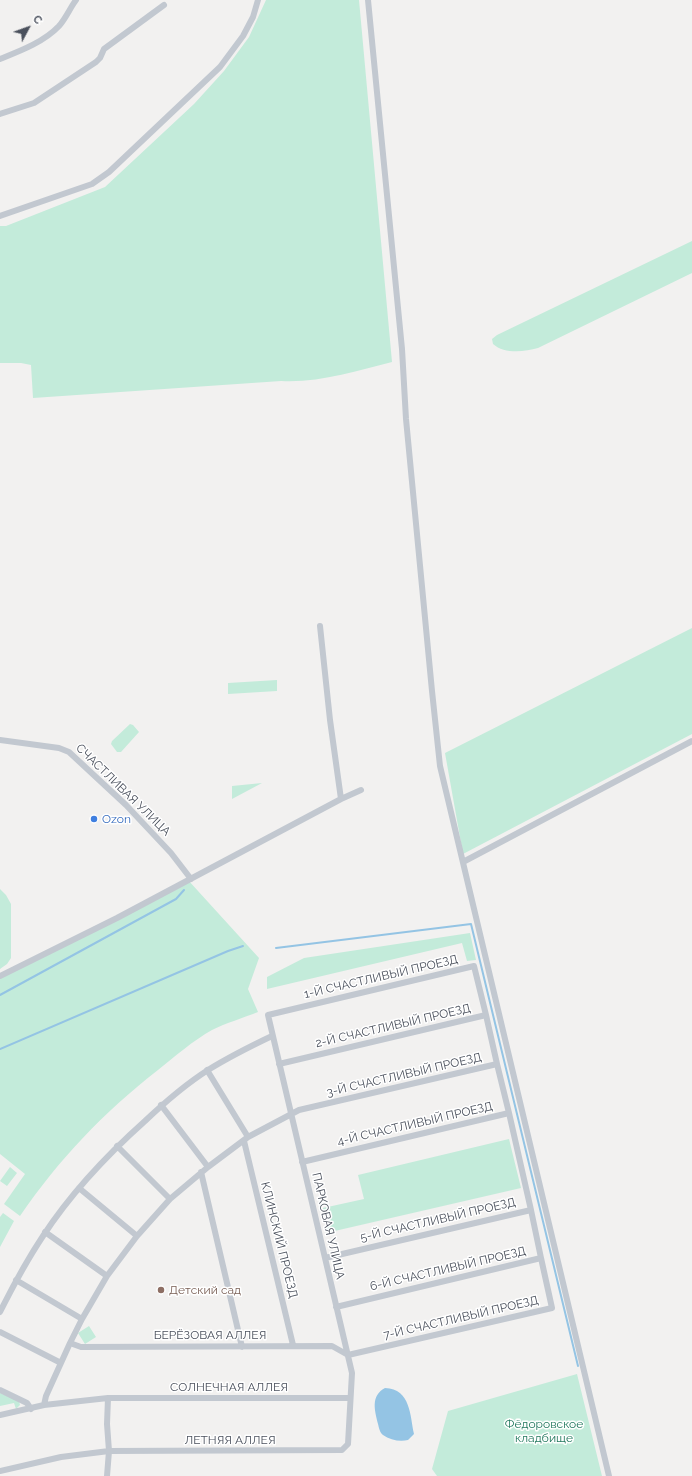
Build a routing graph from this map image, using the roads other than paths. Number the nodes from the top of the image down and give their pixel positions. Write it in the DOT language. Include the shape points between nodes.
graph roads {
  1 [pos="76,0"];
  2 [pos="258,0"];
  3 [pos="368,0"];
  4 [pos="164,5"];
  5 [pos="0,59"];
  6 [pos="0,114"];
  7 [pos="0,216"];
  8 [pos="320,626"];
  9 [pos="0,740"];
  10 [pos="692,740"];
  11 [pos="361,790"];
  12 [pos="341,799"];
  13 [pos="463,862"];
  14 [pos="191,879"];
  15 [pos="0,976"];
  16 [pos="268,1015"];
  17 [pos="486,1015"];
  18 [pos="272,1036"];
  19 [pos="279,1064"];
  20 [pos="497,1064"];
  21 [pos="207,1070"];
  22 [pos="161,1105"];
  23 [pos="509,1113"];
  24 [pos="290,1114"];
  25 [pos="246,1139"];
  26 [pos="117,1146"];
  27 [pos="519,1161"];
  28 [pos="302,1162"];
  29 [pos="208,1166"];
  30 [pos="201,1172"];
  31 [pos="78,1188"];
  32 [pos="170,1199"];
  33 [pos="531,1210"];
  34 [pos="45,1232"];
  35 [pos="137,1236"];
  36 [pos="324,1258"];
  37 [pos="541,1258"];
  38 [pos="107,1276"];
  39 [pos="16,1280"];
  40 [pos="336,1307"];
  41 [pos="0,1312"];
  42 [pos="82,1318"];
  43 [pos="0,1332"];
  44 [pos="70,1343"];
  45 [pos="293,1345"];
  46 [pos="242,1347"];
  47 [pos="348,1356"];
  48 [pos="61,1364"];
  49 [pos="0,1390"];
  50 [pos="108,1398"];
  51 [pos="350,1398"];
  52 [pos="44,1405"];
  53 [pos="31,1409"];
  54 [pos="0,1415"];
  55 [pos="348,1444"];
  56 [pos="110,1451"];
  57 [pos="0,1471"];
  58 [pos="108,1476"];
  59 [pos="609,1476"];
  1 -- 5 [label="street" via="65,18 48,35"];
  2 -- 7 [label="street" via="243,36 220,67 109,172 92,184"];
  3 -- 13 [label="street" via="440,766"];
  4 -- 6 [label="street" via="104,49 100,58 34,103"];
  8 -- 12 [label="street"];
  9 -- 14 [label="street, СЧАСТЛИВАЯ УЛИЦА" via="59,748 69,752 139,819"];
  10 -- 13 [label="street"];
  11 -- 12 [label="street"];
  12 -- 14 [label="street"];
  13 -- 59 [label="street"];
  14 -- 15 [label="street"];
  16 -- 17 [label="street, 1-Й СЧАСТЛИВЫЙ ПРОЕЗД" via="474,966"];
  16 -- 18 [label="street, ПАРКОВАЯ УЛИЦА"];
  17 -- 19 [label="street, 2-Й СЧАСТЛИВЫЙ ПРОЕЗД"];
  17 -- 20 [label="street, 2-Й СЧАСТЛИВЫЙ ПРОЕЗД"];
  18 -- 19 [label="street, ПАРКОВАЯ УЛИЦА"];
  18 -- 21 [label="street"];
  19 -- 24 [label="street, ПАРКОВАЯ УЛИЦА"];
  20 -- 23 [label="street, 3-Й СЧАСТЛИВЫЙ ПРОЕЗД"];
  20 -- 24 [label="street, 3-Й СЧАСТЛИВЫЙ ПРОЕЗД"];
  21 -- 22 [label="street"];
  21 -- 25 [label="street, КЛИНСКИЙ ПРОЕЗД"];
  22 -- 26 [label="street"];
  22 -- 29 [label="street"];
  23 -- 27 [label="street, 4-Й СЧАСТЛИВЫЙ ПРОЕЗД"];
  23 -- 28 [label="street, 4-Й СЧАСТЛИВЫЙ ПРОЕЗД"];
  24 -- 25 [label="street, 3-Й СЧАСТЛИВЫЙ ПРОЕЗД"];
  24 -- 28 [label="street, ПАРКОВАЯ УЛИЦА"];
  25 -- 29 [label="street, 3-Й СЧАСТЛИВЫЙ ПРОЕЗД"];
  25 -- 45 [label="street, КЛИНСКИЙ ПРОЕЗД"];
  26 -- 31 [label="street"];
  26 -- 32 [label="street"];
  27 -- 33 [label="street, 5-Й СЧАСТЛИВЫЙ ПРОЕЗД"];
  28 -- 36 [label="street, ПАРКОВАЯ УЛИЦА"];
  29 -- 30 [label="street, 3-Й СЧАСТЛИВЫЙ ПРОЕЗД"];
  30 -- 32 [label="street, 3-Й СЧАСТЛИВЫЙ ПРОЕЗД"];
  30 -- 46 [label="street"];
  31 -- 34 [label="street"];
  31 -- 35 [label="street"];
  32 -- 35 [label="street, 3-Й СЧАСТЛИВЫЙ ПРОЕЗД"];
  33 -- 36 [label="street, 5-Й СЧАСТЛИВЫЙ ПРОЕЗД"];
  33 -- 37 [label="street, 6-Й СЧАСТЛИВЫЙ ПРОЕЗД"];
  34 -- 38 [label="street"];
  34 -- 39 [label="street"];
  35 -- 38 [label="street, 3-Й СЧАСТЛИВЫЙ ПРОЕЗД"];
  36 -- 40 [label="street, ПАРКОВАЯ УЛИЦА"];
  37 -- 40 [label="street, 6-Й СЧАСТЛИВЫЙ ПРОЕЗД"];
  37 -- 47 [label="street, 7-Й СЧАСТЛИВЫЙ ПРОЕЗД" via="552,1308"];
  38 -- 42 [label="street, 3-Й СЧАСТЛИВЫЙ ПРОЕЗД"];
  39 -- 41 [label="street"];
  39 -- 42 [label="street"];
  40 -- 47 [label="street, ПАРКОВАЯ УЛИЦА"];
  42 -- 44 [label="street, 3-Й СЧАСТЛИВЫЙ ПРОЕЗД"];
  43 -- 48 [label="street"];
  44 -- 46 [label="street, БЕРЁЗОВАЯ АЛЛЕЯ" via="80,1347"];
  44 -- 48 [label="street, 3-Й СЧАСТЛИВЫЙ ПРОЕЗД"];
  45 -- 46 [label="street, БЕРЁЗОВАЯ АЛЛЕЯ"];
  45 -- 47 [label="street, БЕРЁЗОВАЯ АЛЛЕЯ" via="332,1346"];
  47 -- 51 [label="street, ПАРКОВАЯ УЛИЦА" via="352,1373"];
  48 -- 52 [label="street, 3-Й СЧАСТЛИВЫЙ ПРОЕЗД"];
  49 -- 53 [label="street" via="27,1403"];
  50 -- 51 [label="street, СОЛНЕЧНАЯ АЛЛЕЯ"];
  50 -- 52 [label="street, СОЛНЕЧНАЯ АЛЛЕЯ"];
  50 -- 56 [label="street"];
  51 -- 55 [label="street, ПАРКОВАЯ УЛИЦА"];
  52 -- 53 [label="street, СОЛНЕЧНАЯ АЛЛЕЯ"];
  53 -- 54 [label="street, СОЛНЕЧНАЯ АЛЛЕЯ"];
  55 -- 56 [label="street, ЛЕТНЯЯ АЛЛЕЯ" via="342,1450"];
  56 -- 57 [label="street, ЛЕТНЯЯ АЛЛЕЯ" via="61,1457"];
  56 -- 58 [label="street"];
}
